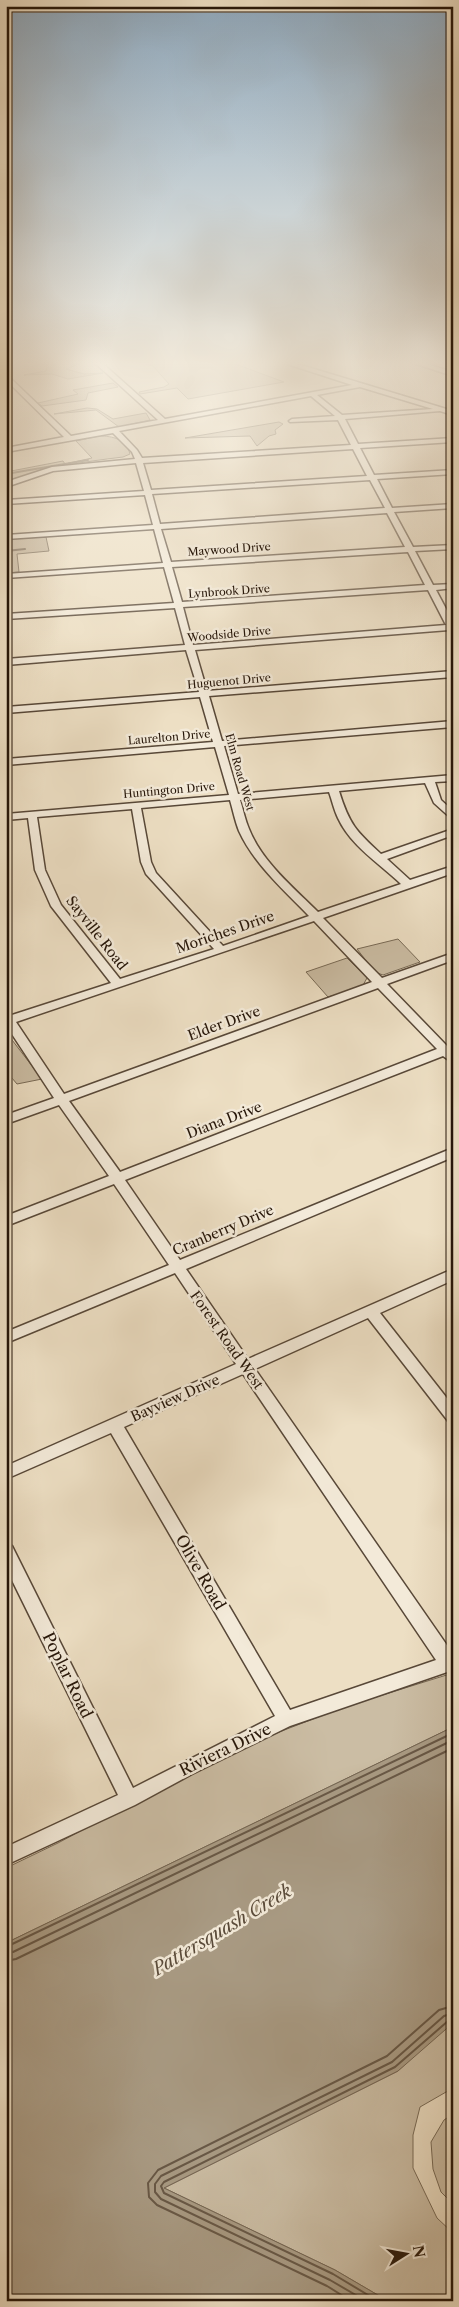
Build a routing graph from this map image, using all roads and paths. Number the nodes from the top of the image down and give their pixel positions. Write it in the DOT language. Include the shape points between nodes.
graph roads {
  1 [pos="53,470"];
  2 [pos="142,470"];
  3 [pos="368,470"];
  4 [pos="453,472"];
  5 [pos="372,477"];
  6 [pos="6,485"];
  7 [pos="148,493"];
  8 [pos="6,502"];
  9 [pos="453,506"];
  10 [pos="390,511"];
  11 [pos="158,527"];
  12 [pos="6,537"];
  13 [pos="453,547"];
  14 [pos="410,550"];
  15 [pos="167,564"];
  16 [pos="6,576"];
  17 [pos="453,586"];
  18 [pos="430,588"];
  19 [pos="180,606"];
  20 [pos="6,617"];
  21 [pos="452,628"];
  22 [pos="190,648"];
  23 [pos="6,662"];
  24 [pos="453,674"];
  25 [pos="204,694"];
  26 [pos="6,710"];
  27 [pos="453,724"];
  28 [pos="218,744"];
  29 [pos="6,762"];
  30 [pos="453,778"];
  31 [pos="429,780"];
  32 [pos="333,788"];
  33 [pos="233,797"];
  34 [pos="136,805"];
  35 [pos="32,814"];
  36 [pos="6,817"];
  37 [pos="453,817"];
  38 [pos="453,832"];
  39 [pos="378,859"];
  40 [pos="453,869"];
  41 [pos="409,885"];
  42 [pos="314,917"];
  43 [pos="221,950"];
  44 [pos="453,956"];
  45 [pos="117,983"];
  46 [pos="379,983"];
  47 [pos="7,1019"];
  48 [pos="450,1053"];
  49 [pos="61,1099"];
  50 [pos="6,1120"];
  51 [pos="453,1152"];
  52 [pos="117,1178"];
  53 [pos="6,1221"];
  54 [pos="176,1267"];
  55 [pos="453,1274"];
  56 [pos="370,1310"];
  57 [pos="6,1338"];
  58 [pos="246,1366"];
  59 [pos="453,1417"];
  60 [pos="115,1426"];
  61 [pos="6,1473"];
  62 [pos="6,1551"];
  63 [pos="450,1662"];
  64 [pos="286,1719"];
  65 [pos="129,1799"];
  66 [pos="6,1856"];
  1 -- 6 [label="street"];
  2 -- 7 [label="street, Elm Road West"];
  3 -- 5 [label="street"];
  4 -- 5 [label="street"];
  5 -- 7 [label="street"];
  5 -- 10 [label="street"];
  7 -- 8 [label="street"];
  7 -- 11 [label="street, Elm Road West"];
  9 -- 10 [label="street"];
  10 -- 11 [label="street"];
  10 -- 14 [label="street"];
  11 -- 12 [label="street"];
  11 -- 15 [label="street, Elm Road West"];
  13 -- 14 [label="street, Maywood Drive"];
  14 -- 15 [label="street, Maywood Drive"];
  14 -- 18 [label="street"];
  15 -- 16 [label="street, Maywood Drive"];
  15 -- 19 [label="street, Elm Road West"];
  17 -- 18 [label="street, Lynbrook Drive"];
  18 -- 19 [label="street, Lynbrook Drive"];
  18 -- 21 [label="street"];
  19 -- 20 [label="street, Lynbrook Drive"];
  19 -- 22 [label="street, Elm Road West"];
  21 -- 22 [label="street, Woodside Drive"];
  22 -- 23 [label="street, Woodside Drive"];
  22 -- 25 [label="street, Elm Road West"];
  24 -- 25 [label="street, Huguenot Drive"];
  25 -- 26 [label="street, Huguenot Drive"];
  25 -- 28 [label="street, Elm Road West"];
  27 -- 28 [label="street, Laurelton Drive"];
  28 -- 29 [label="street, Laurelton Drive"];
  28 -- 33 [label="street, Elm Road West"];
  30 -- 31 [label="street, Huntington Drive"];
  31 -- 32 [label="street, Huntington Drive"];
  31 -- 37 [label="street" via="437,801"];
  32 -- 33 [label="street, Huntington Drive"];
  32 -- 39 [label="street" via="346,825"];
  33 -- 34 [label="street, Huntington Drive"];
  33 -- 42 [label="street, Elm Road West" via="244,830 255,849"];
  34 -- 35 [label="street, Huntington Drive"];
  34 -- 43 [label="street" via="151,874"];
  35 -- 36 [label="street, Huntington Drive"];
  35 -- 45 [label="street, Sayville Road" via="40,870 56,906"];
  38 -- 39 [label="street"];
  39 -- 41 [label="street"];
  40 -- 41 [label="street, Moriches Drive"];
  41 -- 42 [label="street, Moriches Drive"];
  42 -- 43 [label="street, Moriches Drive"];
  42 -- 46 [label="street, Elm Road West"];
  43 -- 45 [label="street, Moriches Drive"];
  44 -- 46 [label="street, Elder Drive"];
  45 -- 47 [label="street, Moriches Drive"];
  46 -- 48 [label="street, Elm Road West"];
  46 -- 49 [label="street, Elder Drive"];
  47 -- 49 [label="street, Forest Road West"];
  48 -- 52 [label="street, Diana Drive"];
  49 -- 50 [label="street, Elder Drive"];
  49 -- 52 [label="street, Forest Road West"];
  51 -- 54 [label="street, Cranberry Drive"];
  52 -- 53 [label="street, Diana Drive"];
  52 -- 54 [label="street, Forest Road West"];
  54 -- 57 [label="street, Cranberry Drive"];
  54 -- 58 [label="street, Forest Road West"];
  55 -- 56 [label="street, Bayview Drive"];
  56 -- 58 [label="street, Bayview Drive"];
  56 -- 59 [label="street"];
  58 -- 60 [label="street, Bayview Drive"];
  58 -- 63 [label="street, Forest Road West"];
  60 -- 61 [label="street, Bayview Drive"];
  60 -- 64 [label="street, Olive Road"];
  62 -- 65 [label="street, Poplar Road"];
  63 -- 64 [label="street, Riviera Drive"];
  64 -- 65 [label="street, Riviera Drive"];
  65 -- 66 [label="street, Riviera Drive"];
}
